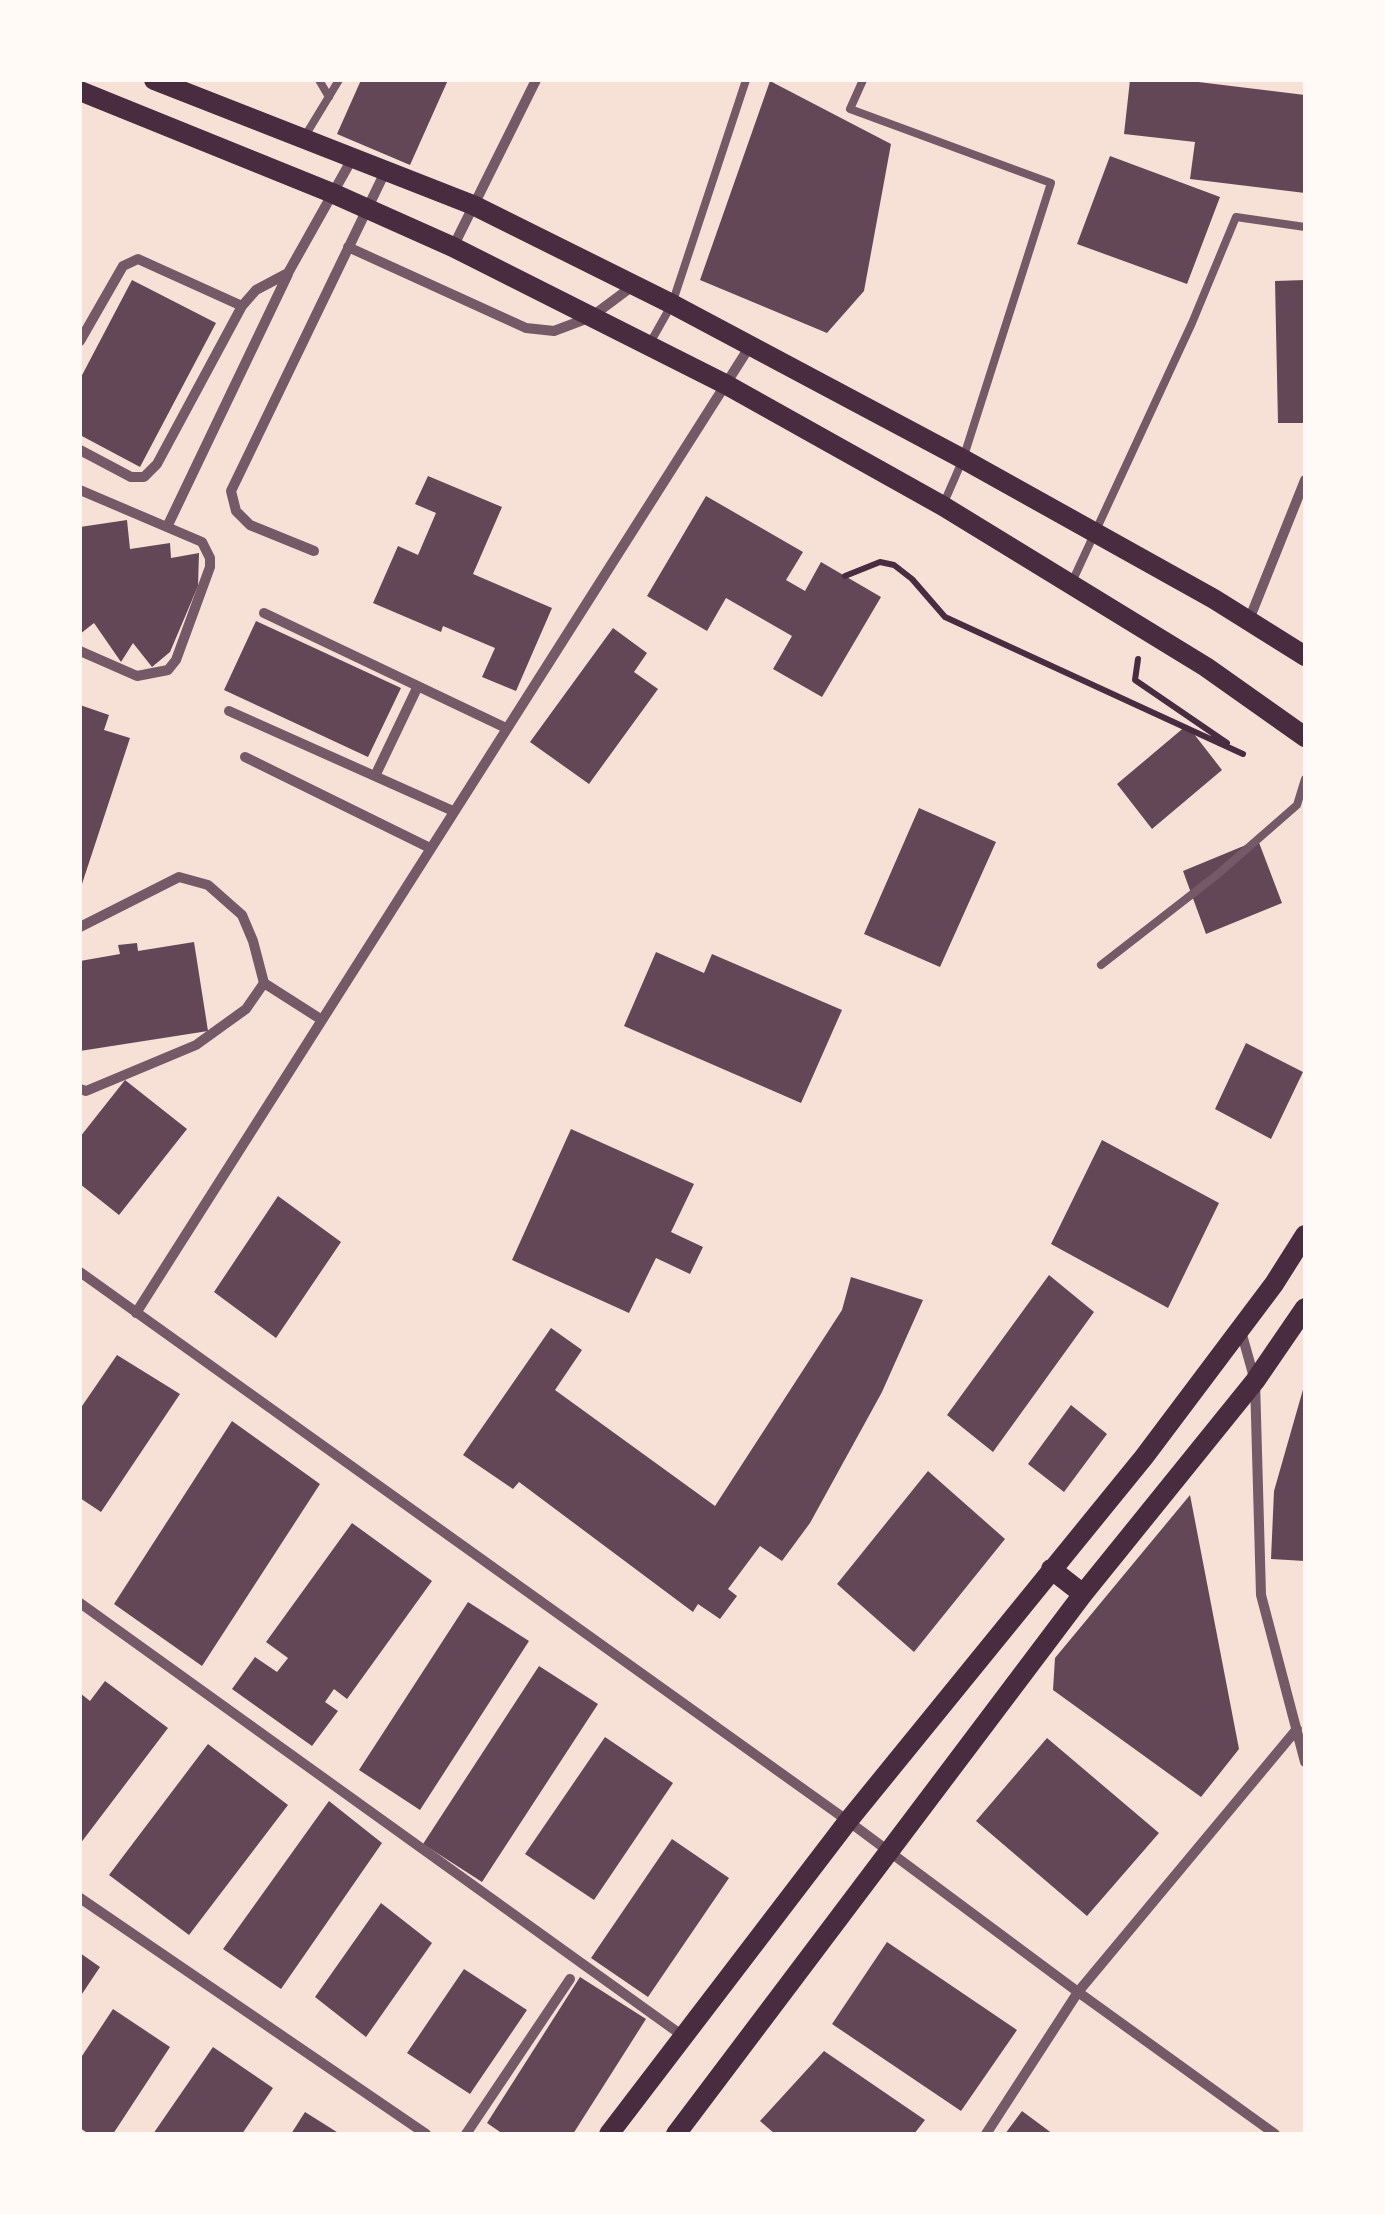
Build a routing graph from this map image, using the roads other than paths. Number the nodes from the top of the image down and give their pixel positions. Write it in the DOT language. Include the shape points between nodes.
graph roads {
  1 [pos="154,80"];
  2 [pos="319,80"];
  3 [pos="339,80"];
  4 [pos="536,80"];
  5 [pos="746,80"];
  6 [pos="863,80"];
  7 [pos="80,91"];
  8 [pos="329,96"];
  9 [pos="303,140"];
  10 [pos="352,159"];
  11 [pos="385,172"];
  12 [pos="332,193"];
  13 [pos="472,205"];
  14 [pos="366,208"];
  15 [pos="1305,227"];
  16 [pos="348,247"];
  17 [pos="453,247"];
  18 [pos="288,273"];
  19 [pos="634,285"];
  20 [pos="672,304"];
  21 [pos="242,306"];
  22 [pos="591,317"];
  23 [pos="80,341"];
  24 [pos="649,346"];
  25 [pos="750,346"];
  26 [pos="726,384"];
  27 [pos="80,450"];
  28 [pos="963,458"];
  29 [pos="1305,480"];
  30 [pos="80,490"];
  31 [pos="943,506"];
  32 [pos="167,527"];
  33 [pos="1096,534"];
  34 [pos="314,552"];
  35 [pos="1071,584"];
  36 [pos="264,612"];
  37 [pos="1249,621"];
  38 [pos="1305,640"];
  39 [pos="1283,642"];
  40 [pos="80,651"];
  41 [pos="1305,656"];
  42 [pos="418,686"];
  43 [pos="229,712"];
  44 [pos="506,728"];
  45 [pos="1305,737"];
  46 [pos="245,756"];
  47 [pos="375,776"];
  48 [pos="1305,779"];
  49 [pos="453,811"];
  50 [pos="430,848"];
  51 [pos="80,927"];
  52 [pos="1101,966"];
  53 [pos="264,983"];
  54 [pos="322,1020"];
  55 [pos="80,1088"];
  56 [pos="1305,1236"];
  57 [pos="80,1272"];
  58 [pos="1305,1308"];
  59 [pos="136,1312"];
  60 [pos="1240,1328"];
  61 [pos="1255,1381"];
  62 [pos="1051,1568"];
  63 [pos="1082,1594"];
  64 [pos="80,1602"];
  65 [pos="1297,1729"];
  66 [pos="1305,1762"];
  67 [pos="848,1821"];
  68 [pos="888,1853"];
  69 [pos="80,1898"];
  70 [pos="570,1979"];
  71 [pos="1078,1992"];
  72 [pos="683,2036"];
  73 [pos="426,2134"];
  74 [pos="466,2134"];
  75 [pos="609,2134"];
  76 [pos="676,2134"];
  77 [pos="986,2134"];
  78 [pos="1275,2134"];
  1 -- 9 [label="main road"];
  2 -- 8 [label="lane"];
  3 -- 8 [label="lane"];
  4 -- 13 [label="street"];
  5 -- 20 [label="lane"];
  6 -- 28 [label="lane" via="850,109 1051,183"];
  7 -- 12 [label="main road"];
  8 -- 9 [label="lane"];
  9 -- 10 [label="main road"];
  10 -- 11 [label="main road"];
  10 -- 12 [label="street"];
  11 -- 13 [label="main road"];
  11 -- 14 [label="street"];
  12 -- 14 [label="main road"];
  12 -- 18 [label="street"];
  13 -- 17 [label="street"];
  13 -- 19 [label="main road"];
  14 -- 16 [label="street"];
  14 -- 17 [label="main road"];
  15 -- 33 [label="lane" via="1236,217"];
  16 -- 22 [label="street" via="526,328 554,331"];
  16 -- 34 [label="street" via="231,490 236,511 250,524"];
  17 -- 22 [label="main road"];
  18 -- 21 [label="street"];
  18 -- 32 [label="street"];
  19 -- 20 [label="main road"];
  19 -- 22 [label="street"];
  20 -- 24 [label="lane"];
  20 -- 25 [label="main road"];
  21 -- 23 [label="street" via="138,259 122,266"];
  21 -- 27 [label="street" via="158,464 144,477 131,477"];
  22 -- 24 [label="main road"];
  24 -- 26 [label="main road"];
  25 -- 26 [label="street"];
  25 -- 28 [label="main road"];
  26 -- 31 [label="main road"];
  26 -- 44 [label="street"];
  28 -- 31 [label="lane"];
  28 -- 33 [label="main road"];
  29 -- 37 [label="street"];
  30 -- 32 [label="street"];
  31 -- 35 [label="main road"];
  32 -- 40 [label="street" via="202,542 210,558 176,660 168,670 137,676"];
  33 -- 35 [label="lane"];
  33 -- 37 [label="main road"];
  35 -- 45 [label="main road"];
  36 -- 42 [label="street"];
  37 -- 39 [label="main road"];
  38 -- 39 [label="main road"];
  39 -- 41 [label="main road"];
  42 -- 44 [label="street"];
  42 -- 47 [label="street"];
  43 -- 47 [label="street"];
  44 -- 49 [label="street"];
  46 -- 50 [label="street"];
  47 -- 49 [label="street"];
  48 -- 52 [label="lane" via="1297,805"];
  49 -- 50 [label="street"];
  50 -- 54 [label="street"];
  51 -- 53 [label="street" via="179,877 208,885 242,916"];
  53 -- 54 [label="street"];
  53 -- 55 [label="street" via="246,1008 196,1045 86,1092"];
  54 -- 59 [label="street"];
  56 -- 60 [label="main road"];
  57 -- 59 [label="street"];
  58 -- 61 [label="main road"];
  59 -- 67 [label="street"];
  60 -- 61 [label="street"];
  60 -- 62 [label="main road" via="1144,1458"];
  61 -- 63 [label="main road"];
  61 -- 65 [label="street" via="1261,1595"];
  62 -- 63 [label="main road"];
  62 -- 67 [label="main road"];
  63 -- 68 [label="main road"];
  64 -- 72 [label="street"];
  65 -- 66 [label="street"];
  65 -- 71 [label="street"];
  67 -- 68 [label="street"];
  67 -- 72 [label="main road"];
  68 -- 71 [label="street"];
  68 -- 76 [label="main road"];
  69 -- 73 [label="street"];
  70 -- 74 [label="street"];
  71 -- 77 [label="street"];
  71 -- 78 [label="street"];
  72 -- 75 [label="main road"];
}
